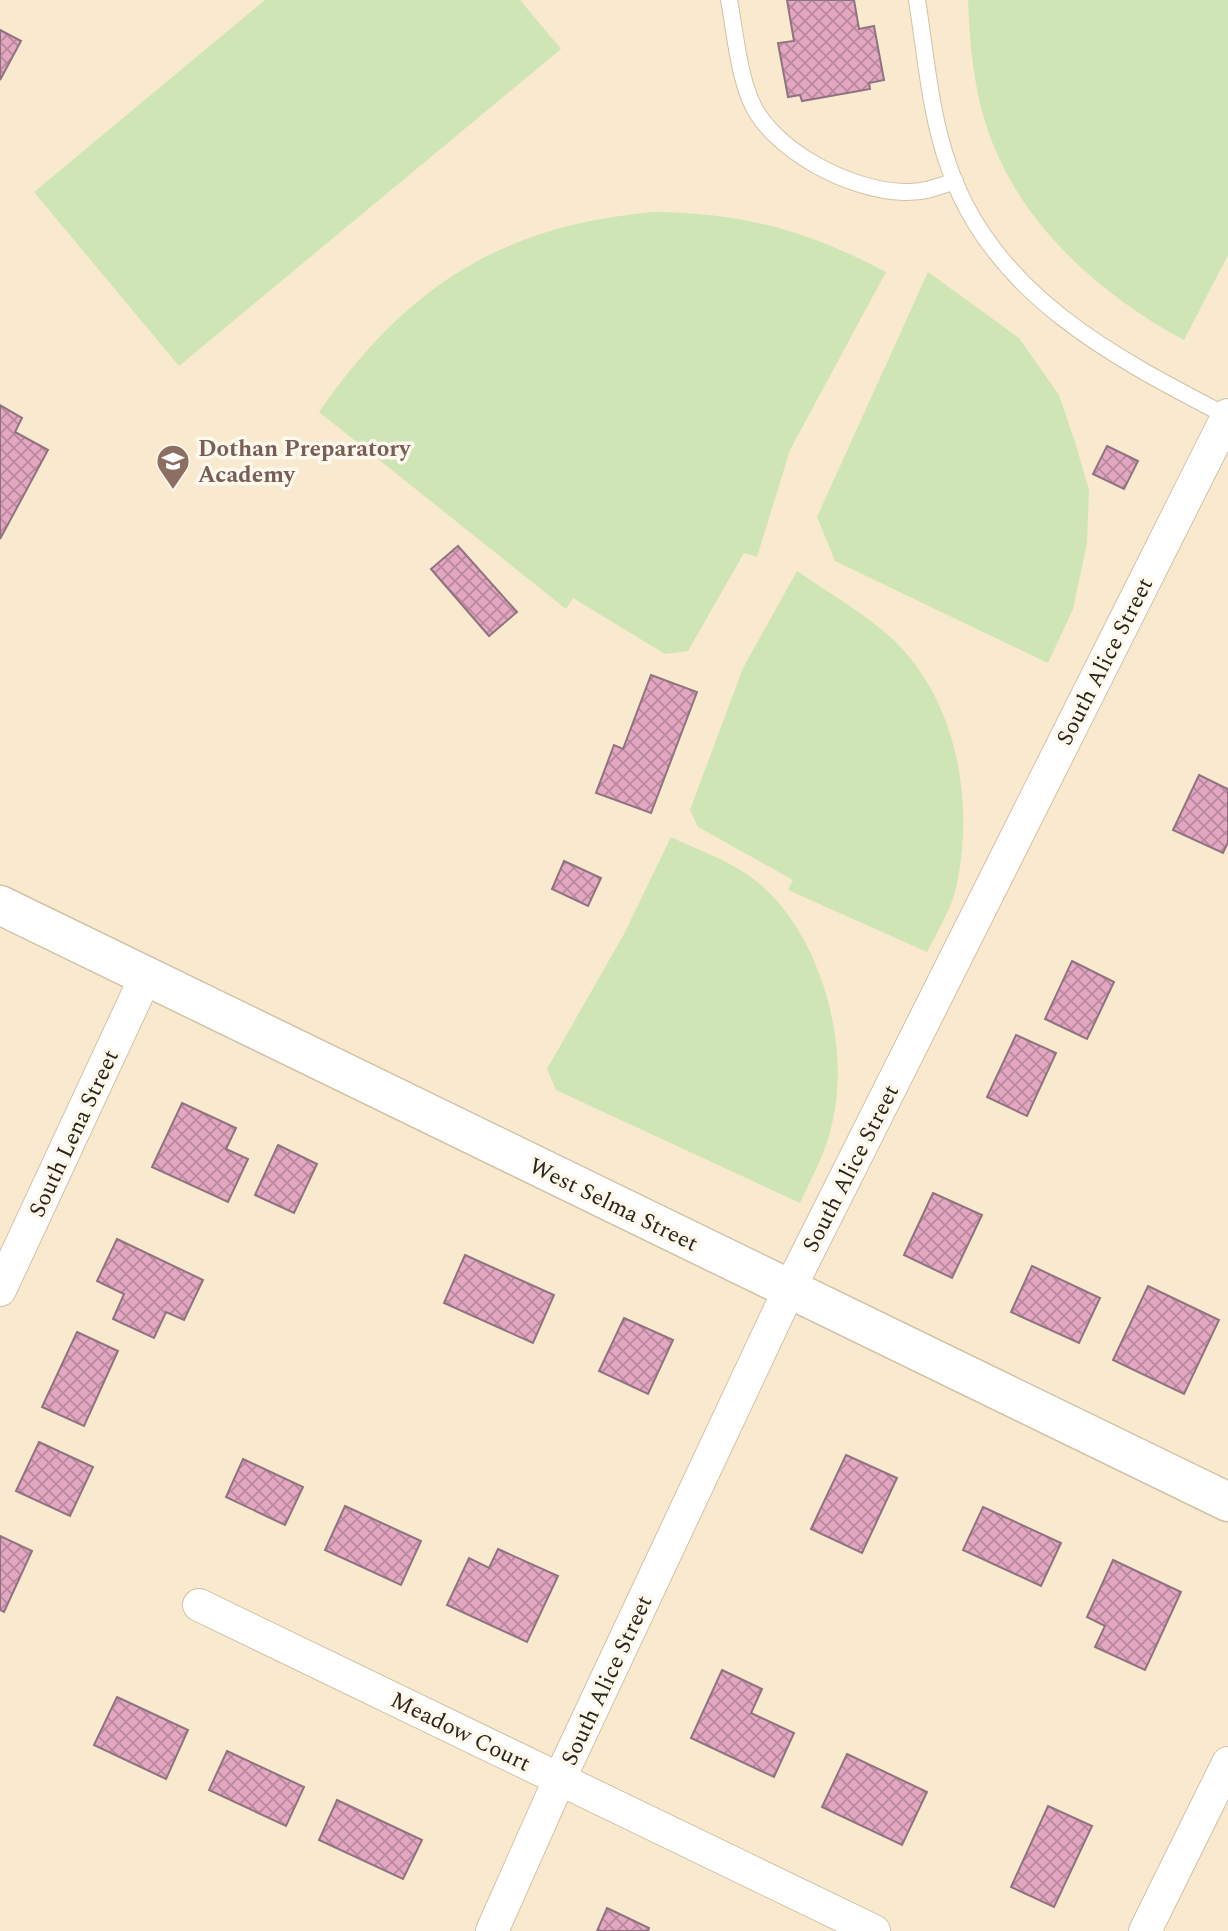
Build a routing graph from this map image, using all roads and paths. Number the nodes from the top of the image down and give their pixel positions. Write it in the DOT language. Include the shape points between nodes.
graph roads {
  1 [pos="729,0"];
  2 [pos="917,0"];
  3 [pos="956,181"];
  4 [pos="1228,415"];
  5 [pos="0,905"];
  6 [pos="146,976"];
  7 [pos="0,1290"];
  8 [pos="789,1290"];
  9 [pos="1228,1502"];
  10 [pos="200,1605"];
  11 [pos="1228,1763"];
  12 [pos="560,1778"];
  13 [pos="492,1931"];
  14 [pos="874,1931"];
  15 [pos="1145,1931"];
  1 -- 3 [label="lane" via="750,99 760,118 787,146 844,179 901,192 924,192"];
  2 -- 3 [label="lane" via="935,113"];
  3 -- 4 [label="lane" via="978,226 1006,265 1045,306 1101,347"];
  4 -- 8 [label="street, South Alice Street"];
  5 -- 6 [label="street, West Selma Street"];
  6 -- 7 [label="street, South Lena Street"];
  6 -- 8 [label="street, West Selma Street"];
  8 -- 9 [label="street, West Selma Street"];
  8 -- 12 [label="street, South Alice Street"];
  10 -- 12 [label="street, Meadow Court"];
  11 -- 15 [label="street"];
  12 -- 13 [label="street, South Alice Street"];
  12 -- 14 [label="street, Meadow Court"];
}
